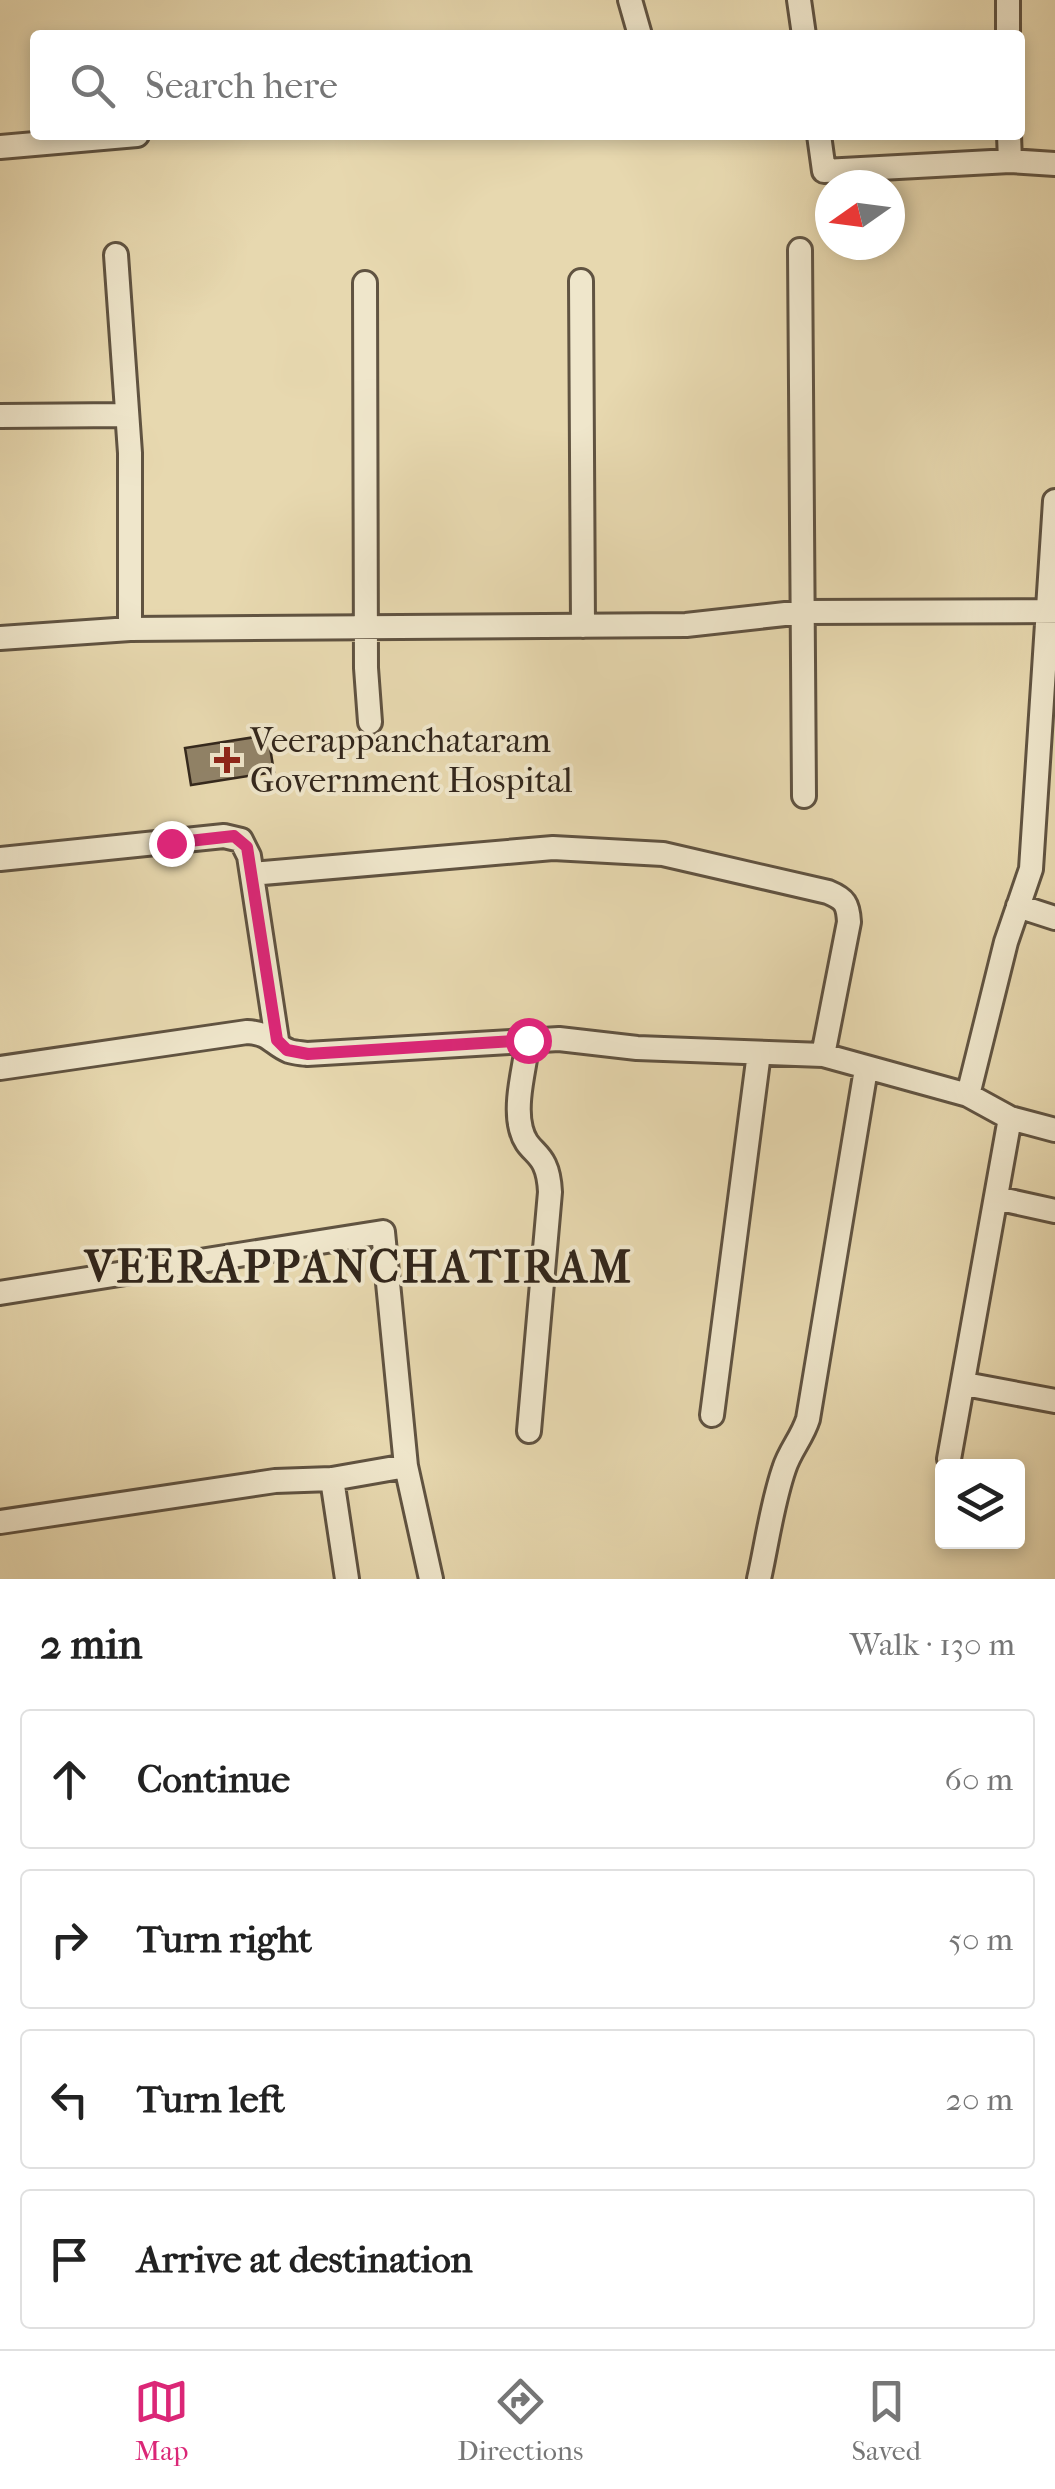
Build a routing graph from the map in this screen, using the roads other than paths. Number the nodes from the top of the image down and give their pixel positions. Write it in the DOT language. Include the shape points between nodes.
graph roads {
  1 [pos="630,0"];
  2 [pos="799,0"];
  3 [pos="1008,0"];
  4 [pos="639,30"];
  5 [pos="803,30"];
  6 [pos="1008,30"];
  7 [pos="84,140"];
  8 [pos="820,140"];
  9 [pos="1009,140"];
  10 [pos="0,148"];
  11 [pos="1010,161"];
  12 [pos="1055,164"];
  13 [pos="800,250"];
  14 [pos="116,255"];
  15 [pos="580,281"];
  16 [pos="365,283"];
  17 [pos="125,414"];
  18 [pos="0,416"];
  19 [pos="1055,501"];
  20 [pos="1052,611"];
  21 [pos="803,612"];
  22 [pos="583,626"];
  23 [pos="367,628"];
  24 [pos="130,629"];
  25 [pos="0,638"];
  26 [pos="370,722"];
  27 [pos="804,796"];
  28 [pos="0,859"];
  29 [pos="252,874"];
  30 [pos="1018,906"];
  31 [pos="1055,918"];
  32 [pos="277,1040"];
  33 [pos="528,1040"];
  34 [pos="759,1053"];
  35 [pos="823,1055"];
  36 [pos="0,1068"];
  37 [pos="866,1069"];
  38 [pos="968,1095"];
  39 [pos="1010,1118"];
  40 [pos="1055,1130"];
  41 [pos="996,1198"];
  42 [pos="1055,1211"];
  43 [pos="0,1293"];
  44 [pos="964,1384"];
  45 [pos="1055,1401"];
  46 [pos="712,1415"];
  47 [pos="529,1431"];
  48 [pos="949,1459"];
  49 [pos="406,1466"];
  50 [pos="332,1479"];
  51 [pos="0,1522"];
  52 [pos="348,1579"];
  53 [pos="431,1579"];
  54 [pos="759,1579"];
  1 -- 4 [label="street"];
  2 -- 5 [label="street"];
  3 -- 6 [label="street"];
  7 -- 10 [label="street"];
  8 -- 11 [label="street" via="824,171"];
  9 -- 11 [label="street"];
  11 -- 12 [label="street"];
  13 -- 21 [label="street"];
  14 -- 17 [label="street"];
  15 -- 22 [label="street"];
  16 -- 23 [label="street"];
  17 -- 18 [label="street"];
  17 -- 24 [label="street"];
  19 -- 20 [label="street"];
  20 -- 21 [label="street"];
  20 -- 30 [label="street" via="1031,870"];
  21 -- 22 [label="street"];
  21 -- 27 [label="street"];
  22 -- 23 [label="street"];
  23 -- 24 [label="street"];
  23 -- 26 [label="street"];
  24 -- 25 [label="street"];
  28 -- 29 [label="street" via="234,836 247,847"];
  29 -- 32 [label="street"];
  29 -- 35 [label="street" via="552,848 663,854 828,892 848,905 849,922"];
  30 -- 31 [label="street"];
  30 -- 38 [label="street"];
  32 -- 33 [label="street" via="308,1054"];
  32 -- 36 [label="street" via="248,1032"];
  33 -- 34 [label="street"];
  33 -- 47 [label="street" via="519,1117 549,1170 550,1192"];
  34 -- 35 [label="street"];
  34 -- 46 [label="street"];
  35 -- 37 [label="street"];
  37 -- 38 [label="street"];
  37 -- 54 [label="street" via="808,1419 782,1474"];
  38 -- 39 [label="street"];
  39 -- 40 [label="street"];
  39 -- 41 [label="street"];
  41 -- 42 [label="street"];
  41 -- 44 [label="street"];
  43 -- 49 [label="street" via="383,1232"];
  44 -- 45 [label="street"];
  44 -- 48 [label="street"];
  49 -- 50 [label="street"];
  49 -- 53 [label="street"];
  50 -- 51 [label="street" via="275,1481"];
  50 -- 52 [label="street"];
}
